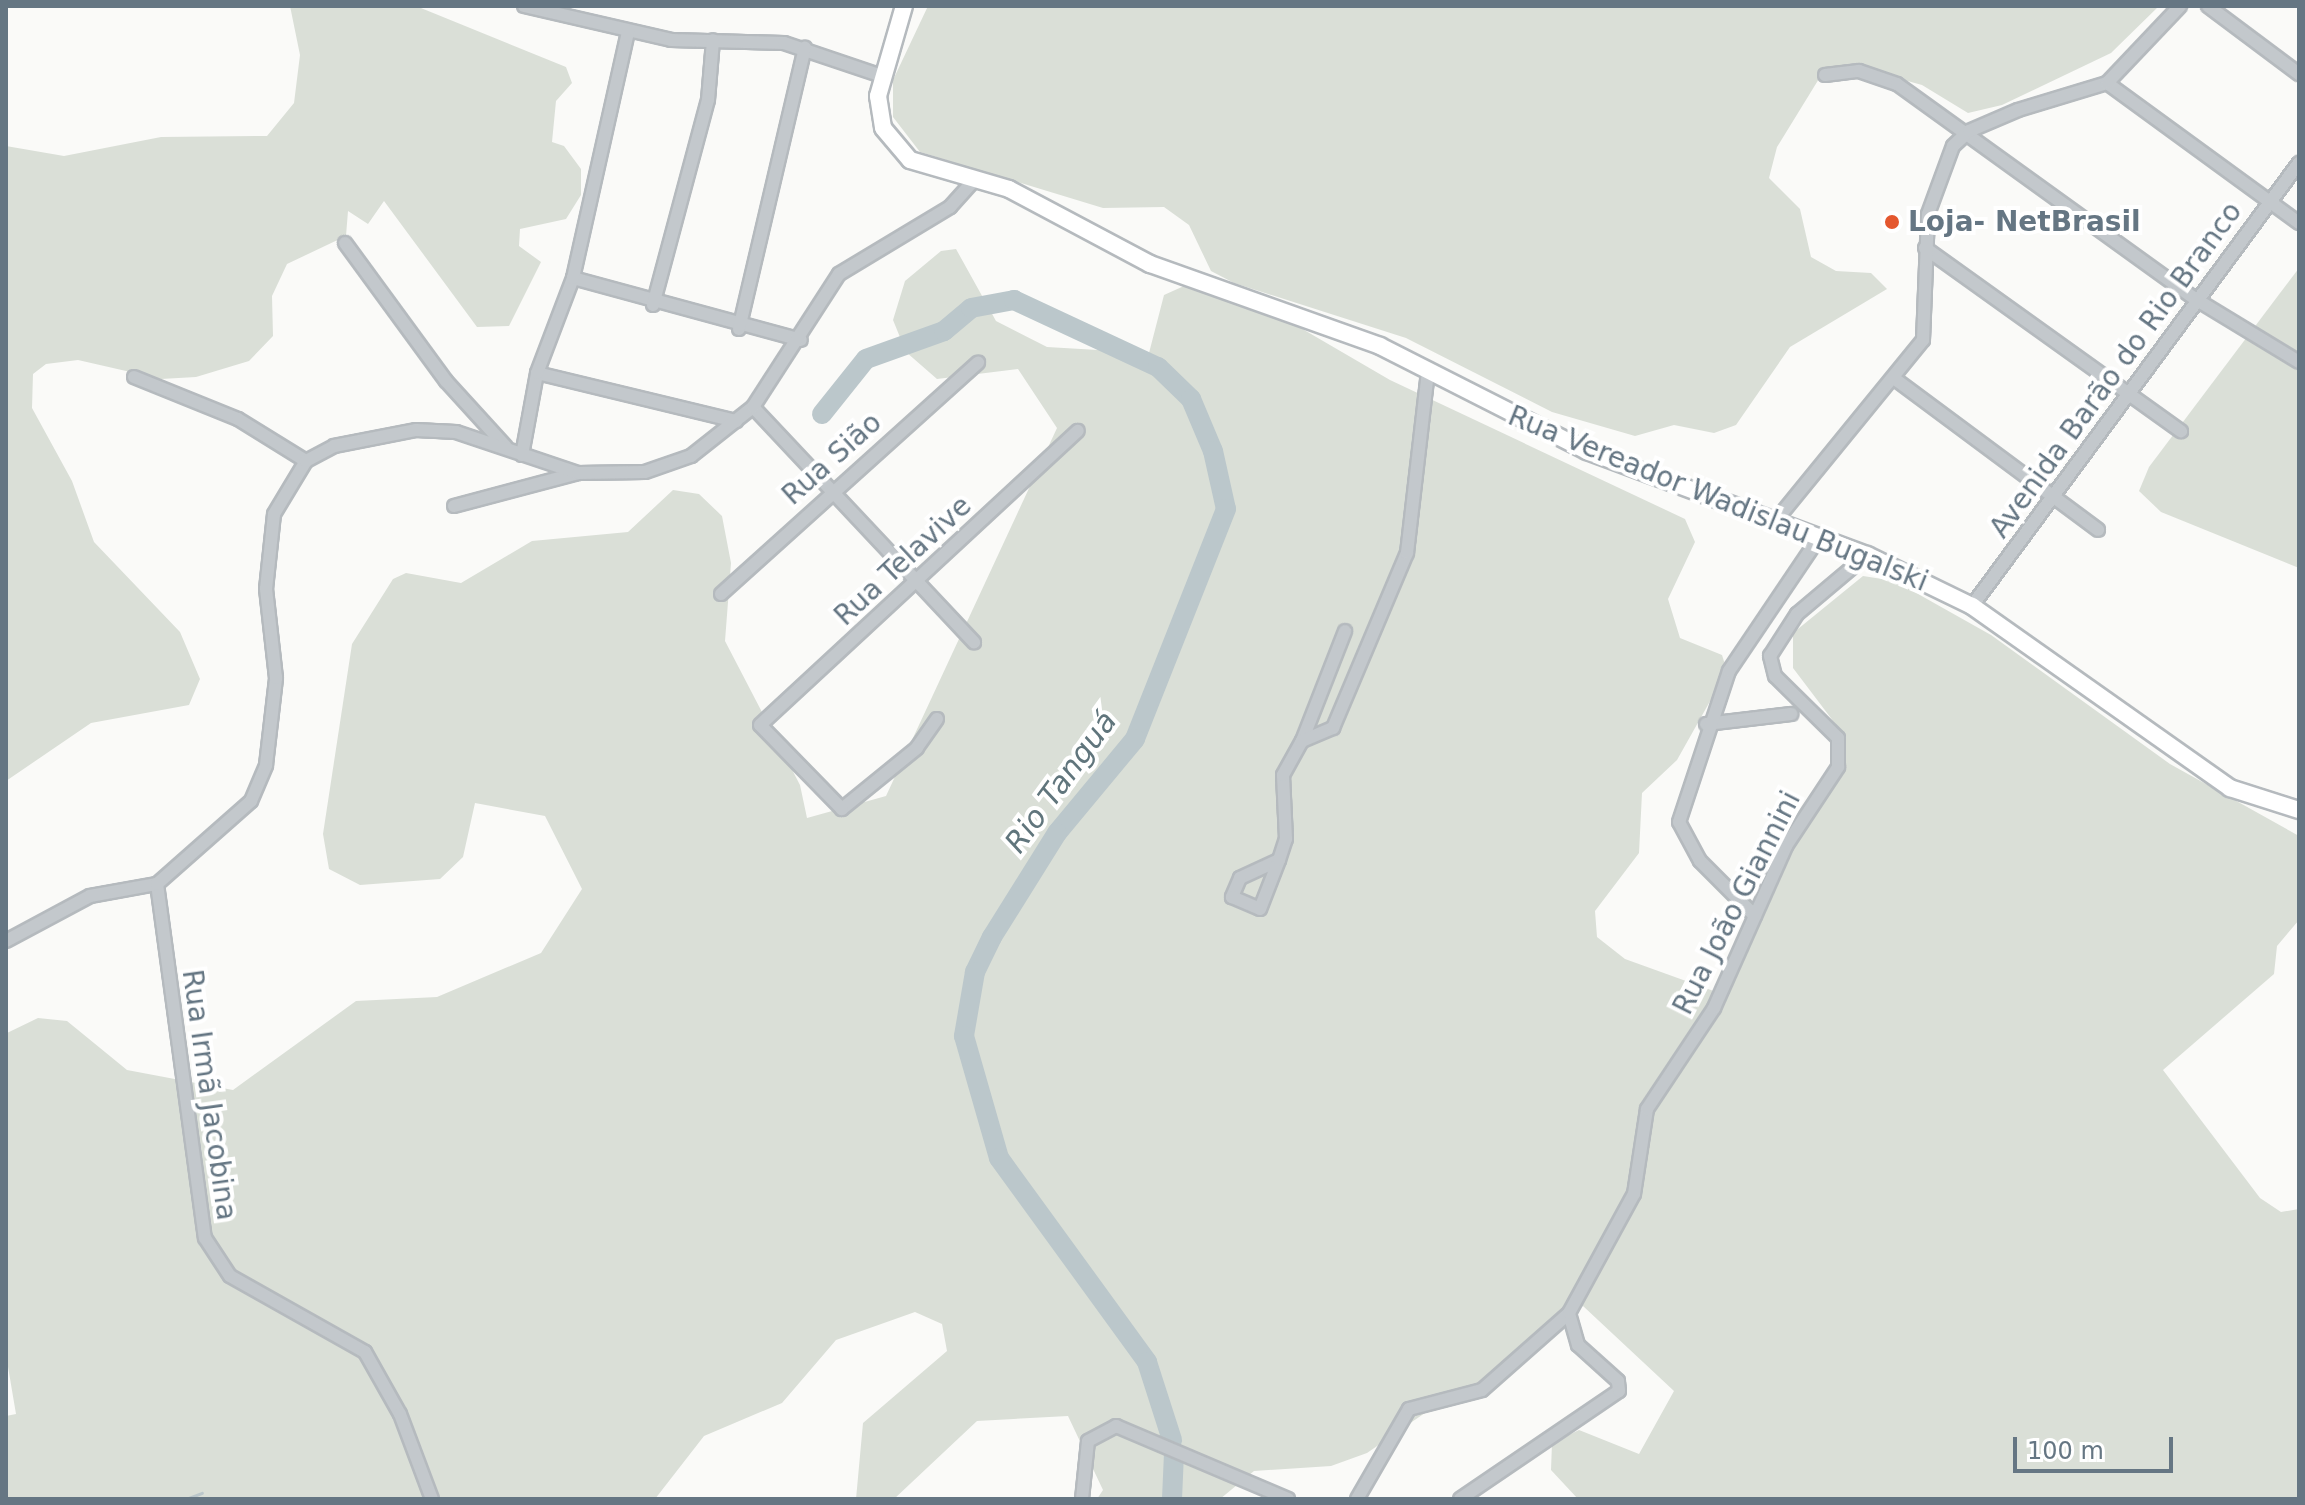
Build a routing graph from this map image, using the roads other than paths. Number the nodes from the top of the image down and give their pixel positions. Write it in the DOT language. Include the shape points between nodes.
graph roads {
  1 [pos="524,6"];
  2 [pos="904,6"];
  3 [pos="2180,6"];
  4 [pos="2208,6"];
  5 [pos="628,31"];
  6 [pos="713,40"];
  7 [pos="805,48"];
  8 [pos="2299,74"];
  9 [pos="1825,75"];
  10 [pos="882,76"];
  11 [pos="2107,83"];
  12 [pos="1969,131"];
  13 [pos="2299,163"];
  14 [pos="975,179"];
  15 [pos="2270,201"];
  16 [pos="2299,223"];
  17 [pos="345,243"];
  18 [pos="1925,248"];
  19 [pos="573,278"];
  20 [pos="2197,300"];
  21 [pos="653,305"];
  22 [pos="739,329"];
  23 [pos="801,340"];
  24 [pos="2299,362"];
  25 [pos="978,363"];
  26 [pos="1428,371"];
  27 [pos="537,373"];
  28 [pos="134,377"];
  29 [pos="1895,379"];
  30 [pos="2129,395"];
  31 [pos="753,407"];
  32 [pos="736,421"];
  33 [pos="1078,431"];
  34 [pos="2181,431"];
  35 [pos="506,447"];
  36 [pos="522,455"];
  37 [pos="306,461"];
  38 [pos="578,473"];
  39 [pos="831,490"];
  40 [pos="2053,497"];
  41 [pos="454,506"];
  42 [pos="1777,519"];
  43 [pos="2098,530"];
  44 [pos="1820,536"];
  45 [pos="1867,555"];
  46 [pos="916,583"];
  47 [pos="721,594"];
  48 [pos="1972,606"];
  49 [pos="1345,631"];
  50 [pos="974,642"];
  51 [pos="1791,714"];
  52 [pos="937,719"];
  53 [pos="1706,724"];
  54 [pos="1302,741"];
  55 [pos="2299,810"];
  56 [pos="1279,860"];
  57 [pos="157,884"];
  58 [pos="1755,916"];
  59 [pos="6,941"];
  60 [pos="1569,1313"];
  61 [pos="432,1499"];
  62 [pos="1082,1499"];
  63 [pos="1288,1499"];
  64 [pos="1357,1499"];
  65 [pos="1460,1499"];
  1 -- 5 [label="street"];
  2 -- 10 [label="main road, Rua Vereador Wadislau Bugalski"];
  3 -- 11 [label="street"];
  4 -- 8 [label="street"];
  5 -- 6 [label="street"];
  5 -- 19 [label="street"];
  6 -- 7 [label="street" via="750,37"];
  6 -- 21 [label="street" via="708,100"];
  7 -- 10 [label="street"];
  7 -- 22 [label="street"];
  9 -- 12 [label="street" via="1878,76"];
  10 -- 14 [label="main road, Rua Vereador Wadislau Bugalski" via="883,128 893,148"];
  11 -- 12 [label="street"];
  11 -- 15 [label="street"];
  12 -- 18 [label="street" via="1942,162"];
  12 -- 20 [label="street"];
  13 -- 15 [label="street, Avenida Barão do Rio Branco"];
  14 -- 23 [label="street" via="950,207 839,274"];
  14 -- 26 [label="main road, Rua Vereador Wadislau Bugalski" via="1051,207 1150,264 1307,316"];
  15 -- 16 [label="street"];
  15 -- 20 [label="street, Avenida Barão do Rio Branco"];
  17 -- 35 [label="street" via="446,381"];
  18 -- 29 [label="street" via="1929,320"];
  18 -- 30 [label="street"];
  19 -- 21 [label="street"];
  19 -- 27 [label="street"];
  20 -- 24 [label="street"];
  20 -- 30 [label="street, Avenida Barão do Rio Branco"];
  21 -- 22 [label="street"];
  22 -- 23 [label="street"];
  23 -- 31 [label="street"];
  25 -- 39 [label="street, Rua Sião"];
  26 -- 42 [label="main road, Rua Vereador Wadislau Bugalski" via="1587,451"];
  26 -- 54 [label="street" via="1414,530 1333,728"];
  27 -- 32 [label="street"];
  27 -- 36 [label="street"];
  28 -- 37 [label="street" via="238,419"];
  29 -- 40 [label="street"];
  29 -- 42 [label="street"];
  30 -- 34 [label="street"];
  30 -- 40 [label="street, Avenida Barão do Rio Branco"];
  31 -- 32 [label="street"];
  31 -- 39 [label="street"];
  32 -- 38 [label="street" via="691,456 645,472"];
  33 -- 46 [label="street, Rua Telavive"];
  35 -- 36 [label="street"];
  35 -- 37 [label="street" via="416,430 334,446"];
  36 -- 38 [label="street"];
  37 -- 57 [label="street" via="274,514 266,589 276,678 266,765 251,801 221,834"];
  38 -- 41 [label="street"];
  39 -- 46 [label="street"];
  39 -- 47 [label="street, Rua Sião"];
  40 -- 43 [label="street"];
  40 -- 48 [label="street, Avenida Barão do Rio Branco"];
  42 -- 44 [label="main road, Rua Vereador Wadislau Bugalski"];
  44 -- 45 [label="main road, Rua Vereador Wadislau Bugalski"];
  44 -- 53 [label="street" via="1757,624"];
  45 -- 48 [label="main road, Rua Vereador Wadislau Bugalski"];
  45 -- 58 [label="street, Rua João Giannini" via="1797,614 1770,656 1775,676 1823,722 1842,752"];
  46 -- 50 [label="street"];
  46 -- 52 [label="street, Rua Telavive" via="760,725 835,808 849,807 906,758"];
  48 -- 55 [label="main road, Rua Vereador Wadislau Bugalski" via="2230,788"];
  49 -- 54 [label="street"];
  51 -- 53 [label="street"];
  53 -- 58 [label="street" via="1679,822 1700,861"];
  54 -- 56 [label="street" via="1283,775 1286,839"];
  57 -- 59 [label="street" via="90,896"];
  57 -- 61 [label="street, Rua Irmã Jacobina" via="205,1238 230,1276 365,1352 400,1414"];
  58 -- 60 [label="street, Rua João Giannini" via="1714,1008 1647,1109 1634,1194"];
  60 -- 64 [label="street, Rua João Giannini" via="1482,1390 1409,1409"];
  60 -- 65 [label="street" via="1578,1345 1618,1381 1619,1391"];
  62 -- 63 [label="street" via="1088,1441 1116,1426"];
}
